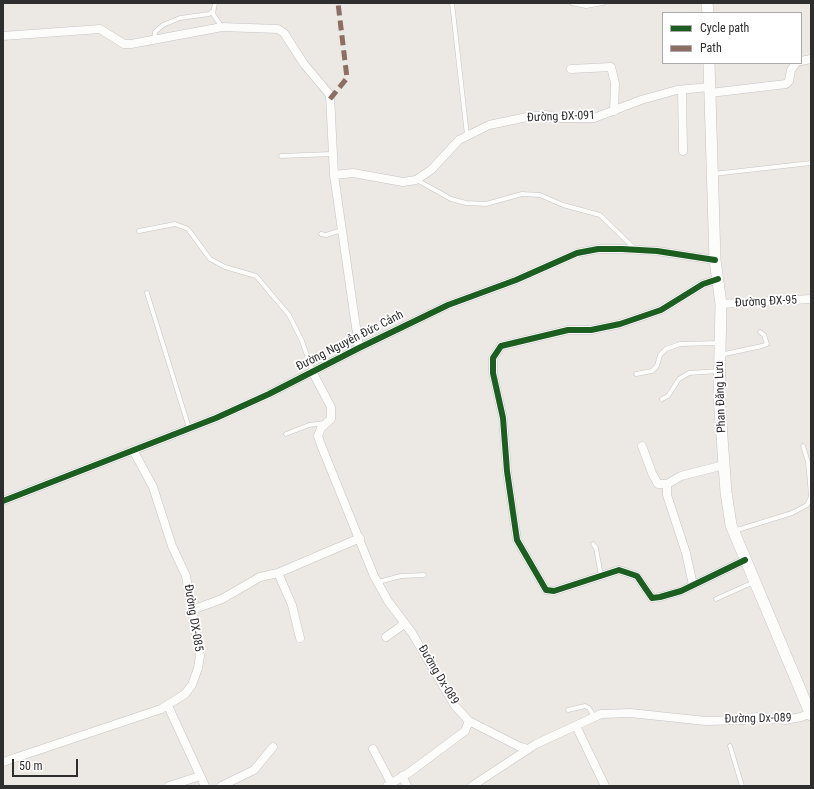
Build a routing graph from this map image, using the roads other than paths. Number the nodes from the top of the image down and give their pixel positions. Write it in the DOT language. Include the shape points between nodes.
graph roads {
  1 [pos="215,3"];
  2 [pos="452,3"];
  3 [pos="572,3"];
  4 [pos="603,3"];
  5 [pos="213,11"];
  6 [pos="222,27"];
  7 [pos="3,36"];
  8 [pos="154,40"];
  9 [pos="709,64"];
  10 [pos="795,64"];
  11 [pos="571,69"];
  12 [pos="682,90"];
  13 [pos="710,90"];
  14 [pos="614,111"];
  15 [pos="467,135"];
  16 [pos="684,151"];
  17 [pos="332,154"];
  18 [pos="281,156"];
  19 [pos="811,162"];
  20 [pos="713,174"];
  21 [pos="334,175"];
  22 [pos="416,180"];
  23 [pos="342,230"];
  24 [pos="139,231"];
  25 [pos="321,234"];
  26 [pos="636,249"];
  27 [pos="715,260"];
  28 [pos="718,279"];
  29 [pos="147,293"];
  30 [pos="811,299"];
  31 [pos="721,304"];
  32 [pos="760,332"];
  33 [pos="720,343"];
  34 [pos="359,348"];
  35 [pos="720,355"];
  36 [pos="719,371"];
  37 [pos="313,373"];
  38 [pos="636,374"];
  39 [pos="662,399"];
  40 [pos="326,423"];
  41 [pos="189,429"];
  42 [pos="286,434"];
  43 [pos="642,446"];
  44 [pos="803,446"];
  45 [pos="134,450"];
  46 [pos="724,464"];
  47 [pos="667,484"];
  48 [pos="3,501"];
  49 [pos="734,531"];
  50 [pos="360,538"];
  51 [pos="593,544"];
  52 [pos="745,560"];
  53 [pos="278,574"];
  54 [pos="424,575"];
  55 [pos="601,576"];
  56 [pos="378,582"];
  57 [pos="754,582"];
  58 [pos="692,586"];
  59 [pos="716,599"];
  60 [pos="192,610"];
  61 [pos="404,622"];
  62 [pos="386,637"];
  63 [pos="300,638"];
  64 [pos="168,706"];
  65 [pos="568,710"];
  66 [pos="811,714"];
  67 [pos="594,717"];
  68 [pos="469,721"];
  69 [pos="576,726"];
  70 [pos="730,746"];
  71 [pos="273,747"];
  72 [pos="373,749"];
  73 [pos="528,749"];
  74 [pos="3,762"];
  75 [pos="200,776"];
  76 [pos="402,776"];
  77 [pos="389,785"];
  78 [pos="169,786"];
  79 [pos="205,786"];
  80 [pos="221,786"];
  81 [pos="407,786"];
  82 [pos="472,786"];
  83 [pos="605,786"];
  84 [pos="742,786"];
  1 -- 5 [label="lane"];
  2 -- 15 [label="lane"];
  3 -- 4 [label="lane" via="586,6"];
  5 -- 6 [label="lane"];
  5 -- 8 [label="lane" via="209,14 180,18 163,25 155,32"];
  6 -- 8 [label="street"];
  6 -- 17 [label="street" via="278,29 284,33 304,64 330,95"];
  7 -- 8 [label="street" via="100,29 124,44"];
  9 -- 13 [label="street, Phan Đăng Lưu"];
  10 -- 13 [label="street, Đường ĐX-091" via="786,84"];
  11 -- 14 [label="street" via="612,67 615,83"];
  12 -- 13 [label="street, Đường ĐX-091"];
  12 -- 14 [label="street, Đường ĐX-091" via="641,100"];
  12 -- 16 [label="street"];
  13 -- 20 [label="street, Phan Đăng Lưu"];
  14 -- 15 [label="street, Đường ĐX-091" via="594,118 559,118 546,115 527,117 489,125"];
  15 -- 22 [label="street, Đường ĐX-091" via="431,170"];
  17 -- 18 [label="lane"];
  17 -- 21 [label="street"];
  19 -- 20 [label="lane"];
  20 -- 27 [label="street, Phan Đăng Lưu"];
  21 -- 22 [label="street" via="353,173 403,182"];
  21 -- 23 [label="street"];
  22 -- 26 [label="lane" via="451,199 466,203 486,204 522,194 540,194 563,205 600,215"];
  23 -- 25 [label="lane"];
  23 -- 34 [label="street"];
  24 -- 37 [label="lane" via="175,224 188,229 210,259 225,268 256,276 289,315 302,341"];
  26 -- 27 [label="street, Đường Nguyễn Đức Cảnh"];
  26 -- 34 [label="street, Đường Nguyễn Đức Cảnh" via="598,249 578,253 516,280 448,305"];
  27 -- 28 [label="street, Phan Đăng Lưu"];
  28 -- 31 [label="street, Phan Đăng Lưu"];
  28 -- 55 [label="street" via="704,284 661,310 620,324 591,330 568,330 502,346 494,358 493,373 503,418 507,472 517,540 546,590 554,591"];
  29 -- 41 [label="lane"];
  30 -- 31 [label="street, Đường ĐX-95"];
  31 -- 33 [label="street, Phan Đăng Lưu"];
  32 -- 35 [label="lane" via="767,344"];
  33 -- 35 [label="street, Phan Đăng Lưu"];
  33 -- 38 [label="lane" via="680,344 666,349 652,371"];
  34 -- 37 [label="street, Đường Nguyễn Đức Cảnh"];
  35 -- 36 [label="street, Phan Đăng Lưu"];
  36 -- 39 [label="lane" via="689,373 679,379 668,396"];
  36 -- 46 [label="street, Phan Đăng Lưu"];
  37 -- 40 [label="street, Đường Dx-089" via="331,407 331,419"];
  37 -- 41 [label="street, Đường Nguyễn Đức Cảnh"];
  40 -- 42 [label="lane" via="309,425"];
  40 -- 50 [label="street, Đường Dx-089" via="318,436"];
  41 -- 45 [label="street, Đường Nguyễn Đức Cảnh"];
  43 -- 47 [label="street" via="658,484"];
  44 -- 49 [label="lane" via="810,483 807,505 792,513"];
  45 -- 48 [label="street, Đường Nguyễn Đức Cảnh"];
  45 -- 60 [label="street, Đường DX-085" via="153,487 172,546 186,576"];
  46 -- 47 [label="street" via="681,476"];
  46 -- 49 [label="street, Phan Đăng Lưu" via="726,492"];
  47 -- 58 [label="street" via="667,495 686,553"];
  49 -- 52 [label="street, Phan Đăng Lưu"];
  50 -- 53 [label="street"];
  50 -- 56 [label="street, Đường Dx-089"];
  51 -- 55 [label="lane"];
  52 -- 57 [label="street, Phan Đăng Lưu"];
  52 -- 58 [label="street"];
  53 -- 60 [label="street" via="260,577 222,599"];
  53 -- 63 [label="street" via="292,605"];
  54 -- 56 [label="lane" via="401,576"];
  55 -- 58 [label="street" via="618,570 637,576 652,598"];
  56 -- 61 [label="street, Đường Dx-089"];
  57 -- 59 [label="lane"];
  57 -- 66 [label="street, Phan Đăng Lưu"];
  60 -- 64 [label="street, Đường DX-085" via="200,656 198,668 192,686"];
  61 -- 62 [label="street"];
  61 -- 68 [label="street, Đường Dx-089" via="455,706"];
  64 -- 74 [label="street, Đường DX-085"];
  64 -- 75 [label="street"];
  65 -- 67 [label="lane" via="585,706"];
  66 -- 67 [label="street, Đường Dx-089" via="785,720 756,718 706,721 630,713 610,713"];
  67 -- 69 [label="street, Đường Dx-089"];
  68 -- 73 [label="street, Đường Dx-089"];
  68 -- 76 [label="street" via="465,731"];
  69 -- 73 [label="street, Đường Dx-089"];
  69 -- 83 [label="street"];
  70 -- 84 [label="lane"];
  71 -- 80 [label="street" via="254,770"];
  72 -- 77 [label="street"];
  73 -- 82 [label="street"];
  75 -- 78 [label="street"];
  75 -- 79 [label="street"];
  76 -- 77 [label="street"];
  76 -- 81 [label="street"];
}
